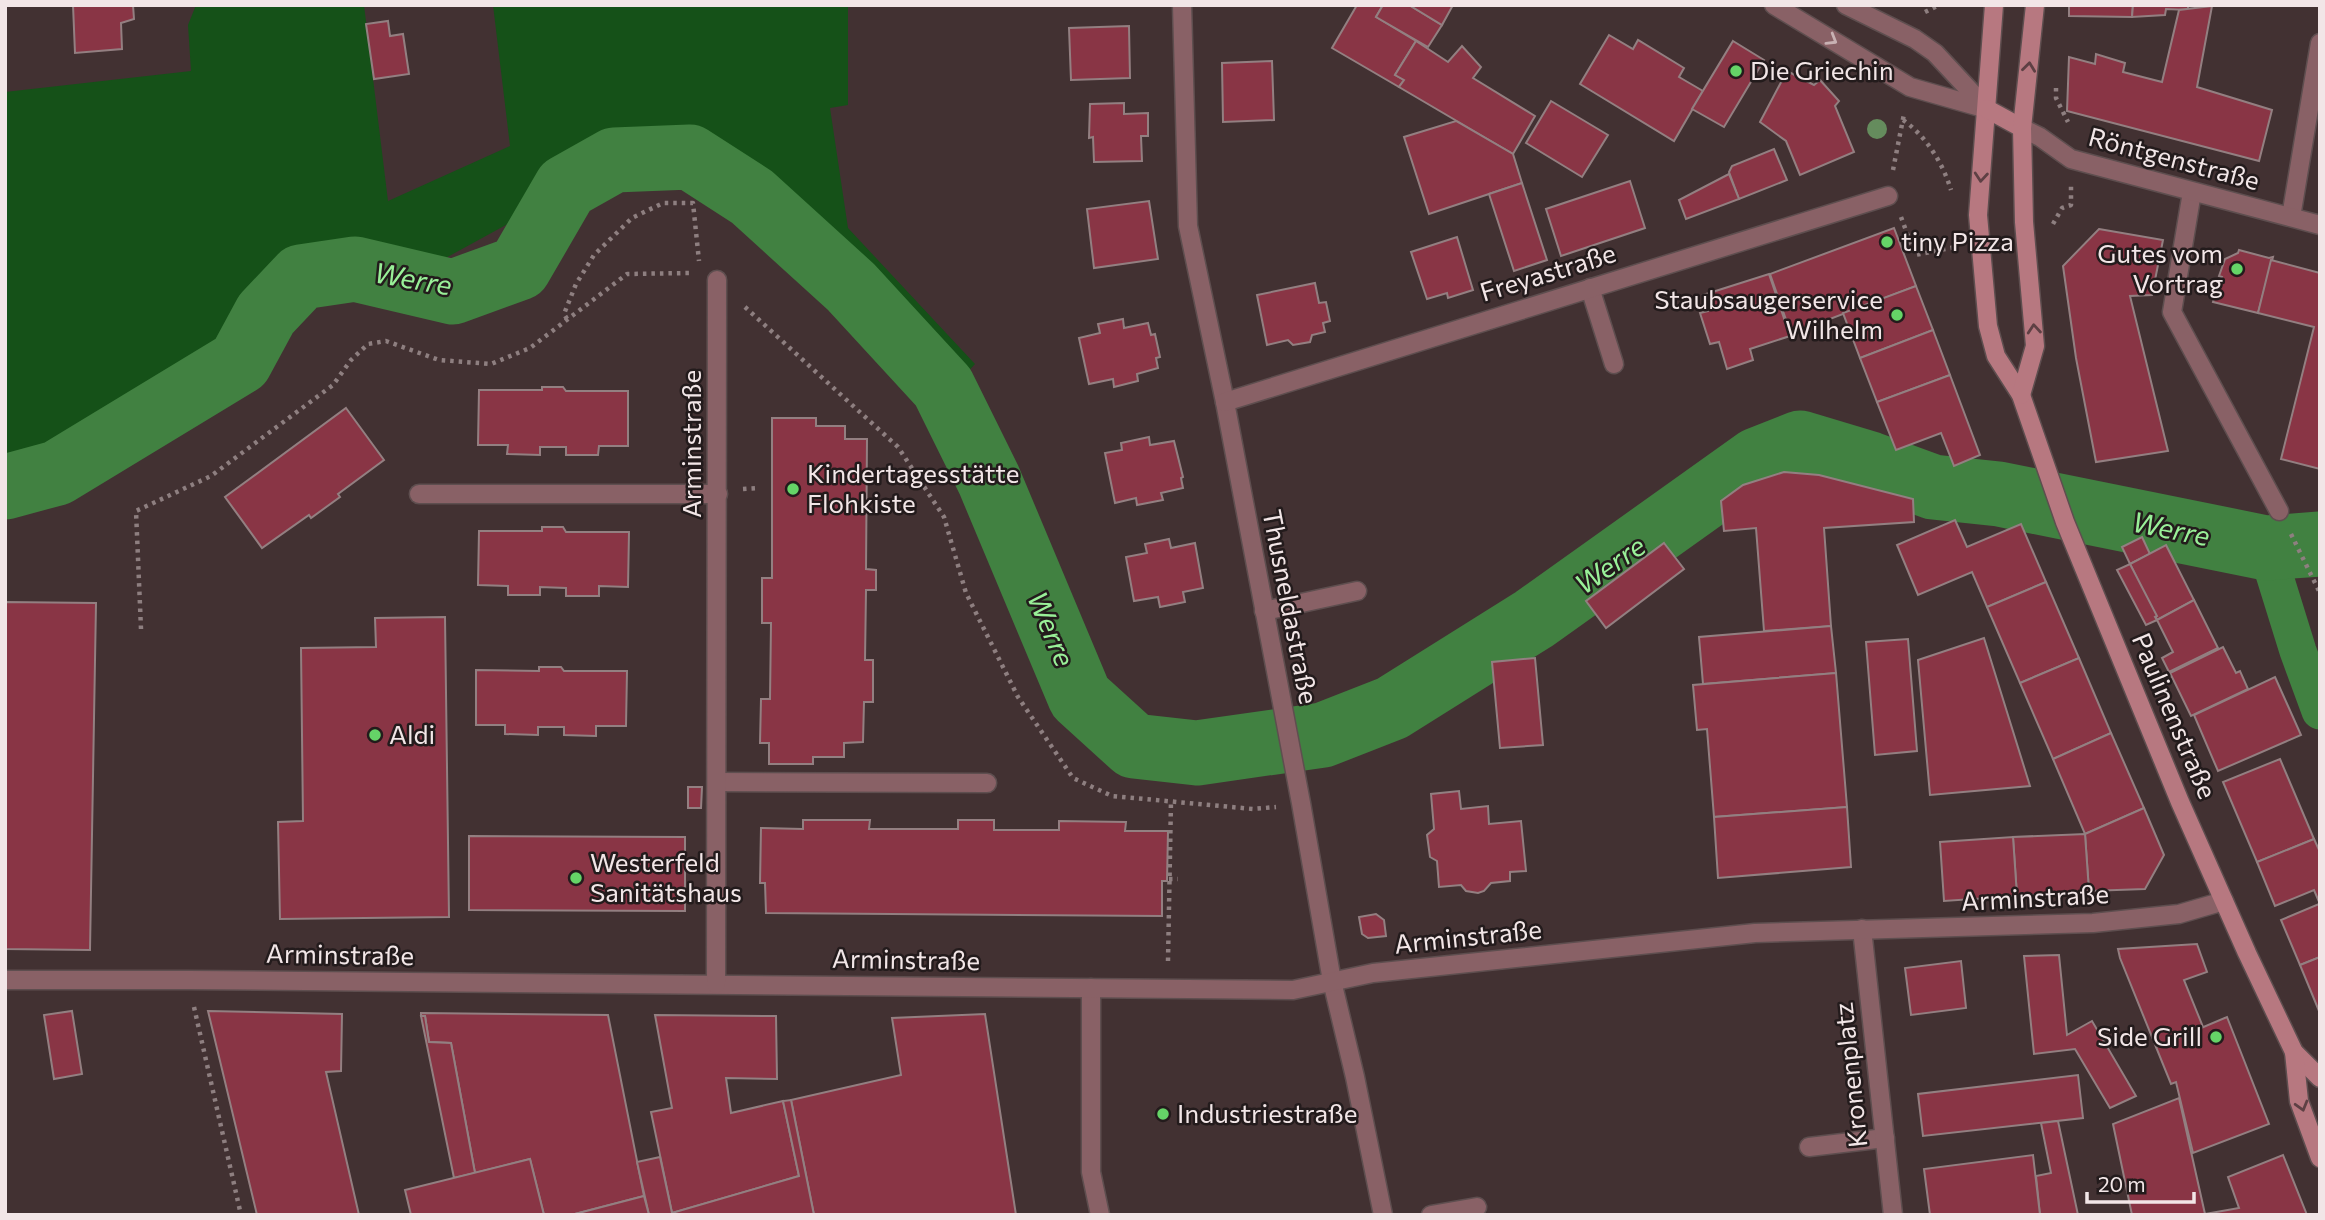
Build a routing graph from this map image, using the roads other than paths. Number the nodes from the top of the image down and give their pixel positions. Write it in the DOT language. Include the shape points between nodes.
graph roads {
  1 [pos="1182,5"];
  2 [pos="1774,5"];
  3 [pos="1846,5"];
  4 [pos="1994,5"];
  5 [pos="2035,5"];
  6 [pos="2320,43"];
  7 [pos="1987,109"];
  8 [pos="2022,128"];
  9 [pos="2192,192"];
  10 [pos="1888,196"];
  11 [pos="2291,217"];
  12 [pos="2320,225"];
  13 [pos="717,280"];
  14 [pos="1590,288"];
  15 [pos="1614,364"];
  16 [pos="2021,395"];
  17 [pos="1225,402"];
  18 [pos="419,494"];
  19 [pos="718,494"];
  20 [pos="2279,512"];
  21 [pos="1357,591"];
  22 [pos="1264,611"];
  23 [pos="717,782"];
  24 [pos="987,783"];
  25 [pos="2224,901"];
  26 [pos="1862,929"];
  27 [pos="5,980"];
  28 [pos="1332,981"];
  29 [pos="716,985"];
  30 [pos="1091,988"];
  31 [pos="2294,1052"];
  32 [pos="2320,1078"];
  33 [pos="1885,1139"];
  34 [pos="1809,1147"];
  35 [pos="2320,1157"];
  36 [pos="1477,1207"];
  37 [pos="1100,1215"];
  38 [pos="1383,1215"];
  39 [pos="1432,1215"];
  40 [pos="1893,1215"];
  1 -- 17 [label="street, Thusneldastraße" via="1188,226"];
  2 -- 7 [label="street, one-way" via="1910,87"];
  3 -- 7 [label="street" via="1935,53"];
  4 -- 7 [label="main road, Paulinenstraße"];
  8 -- 5 [label="main road, one-way"];
  6 -- 11 [label="street"];
  7 -- 8 [label="main road"];
  7 -- 16 [label="main road, Paulinenstraße, one-way" via="1978,215 1988,326 1996,356"];
  8 -- 9 [label="street, Röntgenstraße" via="2071,159"];
  16 -- 8 [label="main road, one-way" via="2035,346 2024,222"];
  9 -- 11 [label="street, Röntgenstraße"];
  9 -- 20 [label="street" via="2172,312"];
  10 -- 14 [label="street, Freyastraße"];
  11 -- 12 [label="street, Röntgenstraße"];
  13 -- 19 [label="street, Arminstraße"];
  14 -- 15 [label="street"];
  14 -- 17 [label="street, Freyastraße"];
  16 -- 25 [label="main road, Paulinenstraße" via="2065,522"];
  17 -- 22 [label="street, Thusneldastraße"];
  18 -- 19 [label="street"];
  19 -- 23 [label="street, Arminstraße"];
  21 -- 22 [label="street"];
  22 -- 28 [label="street, Thusneldastraße"];
  23 -- 24 [label="street"];
  23 -- 29 [label="street, Arminstraße"];
  25 -- 26 [label="street, Arminstraße" via="2179,914 2092,923"];
  25 -- 31 [label="main road, Paulinenstraße"];
  26 -- 28 [label="street, Arminstraße" via="1755,933"];
  26 -- 33 [label="street, Kronenplatz"];
  27 -- 29 [label="street, Arminstraße"];
  28 -- 30 [label="street, Arminstraße" via="1293,990"];
  28 -- 38 [label="street, Thusneldastraße"];
  29 -- 30 [label="street, Arminstraße"];
  30 -- 37 [label="street" via="1091,1172"];
  31 -- 32 [label="main road, Paulinenstraße"];
  31 -- 35 [label="main road, Paulinenstraße, one-way" via="2299,1101"];
  33 -- 34 [label="street"];
  33 -- 40 [label="street, Kronenplatz"];
  36 -- 39 [label="street"];
}
